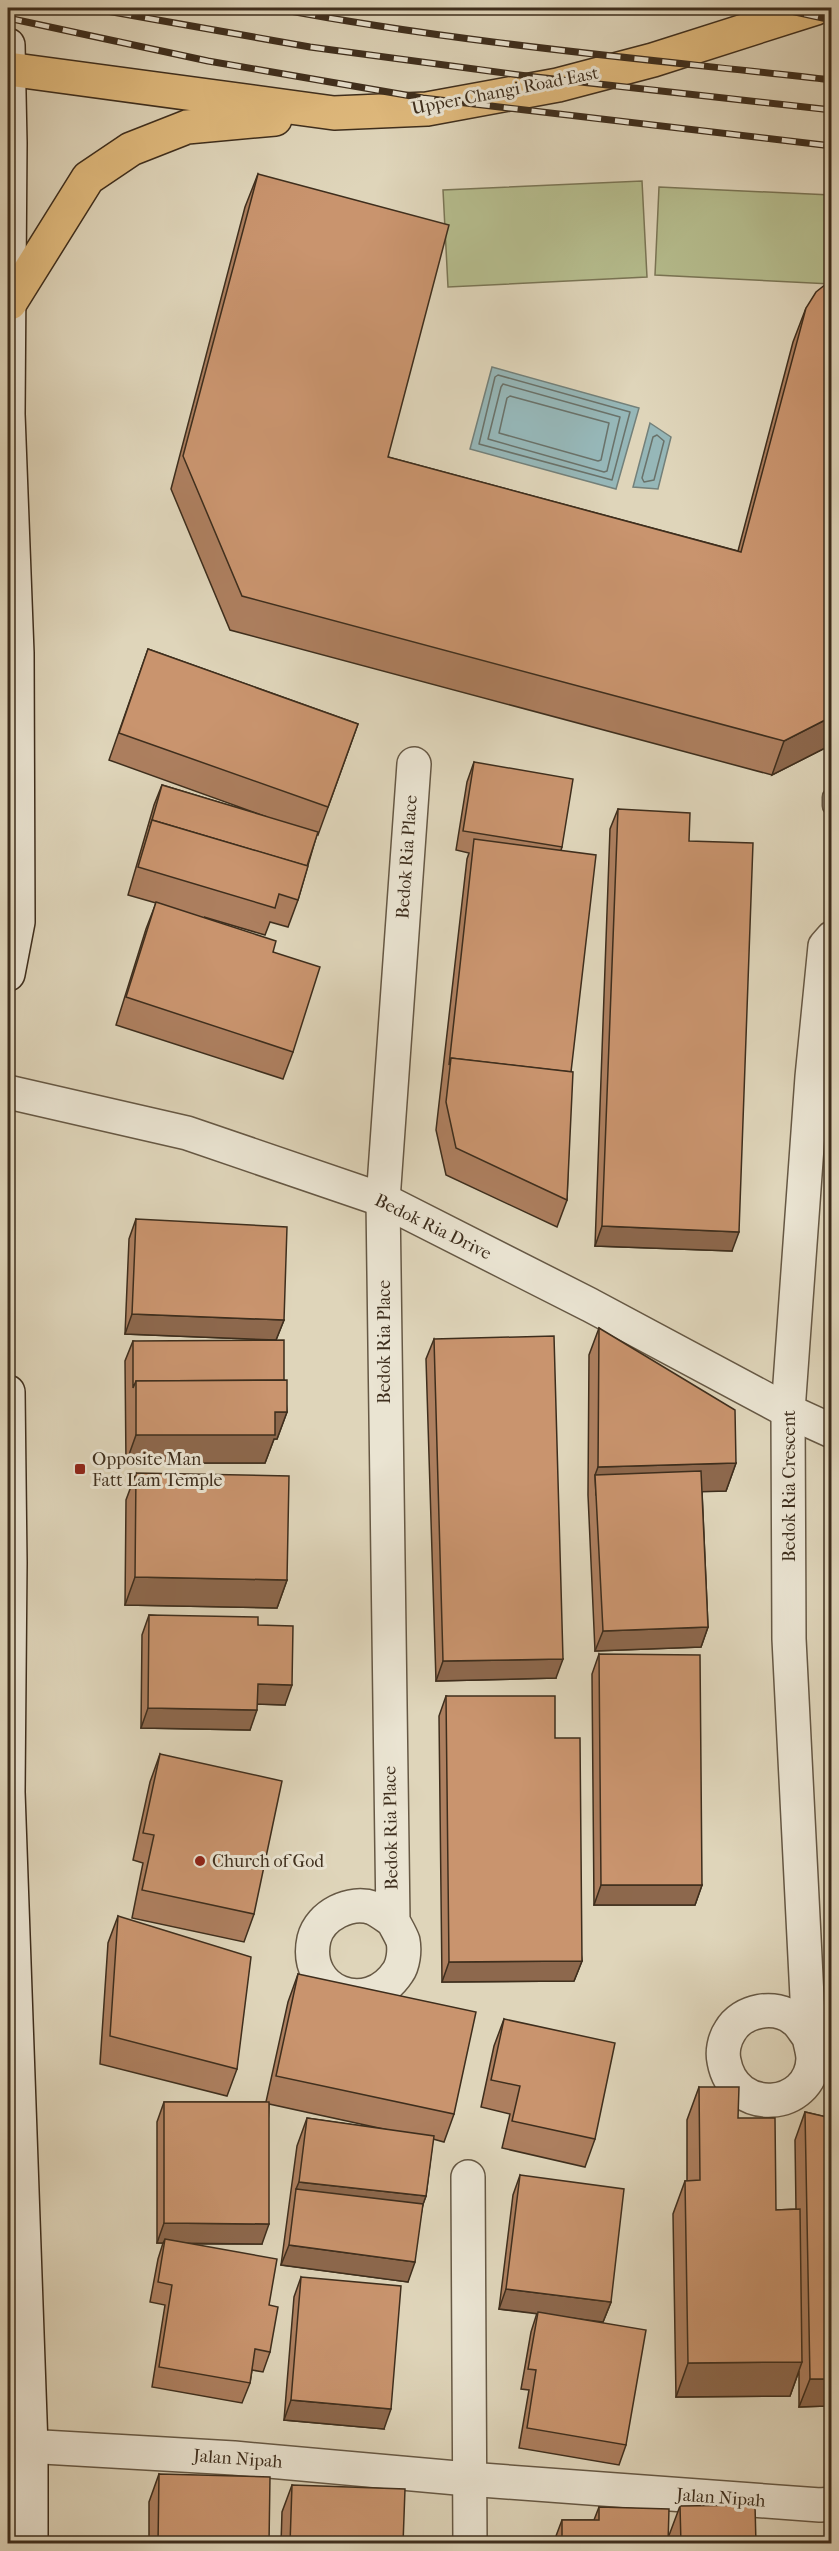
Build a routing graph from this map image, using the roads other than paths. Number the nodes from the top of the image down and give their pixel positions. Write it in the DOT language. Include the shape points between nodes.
graph roads {
  1 [pos="816,8"];
  2 [pos="8,61"];
  3 [pos="334,113"];
  4 [pos="10,303"];
  5 [pos="11,597"];
  6 [pos="12,652"];
  7 [pos="414,764"];
  8 [pos="831,796"];
  9 [pos="831,806"];
  10 [pos="831,938"];
  11 [pos="8,974"];
  12 [pos="8,1092"];
  13 [pos="383,1200"];
  14 [pos="8,1392"];
  15 [pos="788,1411"];
  16 [pos="831,1431"];
  17 [pos="393,1921"];
  18 [pos="809,2037"];
  19 [pos="468,2177"];
  20 [pos="19,2446"];
  21 [pos="468,2479"];
  22 [pos="831,2504"];
  23 [pos="31,2544"];
  24 [pos="470,2544"];
  1 -- 3 [label="main road, Upper Changi Road East" via="653,60 558,85 427,109"];
  2 -- 3 [label="main road, Upper Changi Road East"];
  2 -- 4 [label="street"];
  3 -- 4 [label="main road" via="188,128 131,149 88,178"];
  4 -- 5 [label="street"];
  5 -- 6 [label="street"];
  6 -- 11 [label="street" via="18,922"];
  7 -- 13 [label="street, Bedok Ria Place"];
  8 -- 9 [label="lane"];
  10 -- 15 [label="street, Bedok Ria Crescent" via="825,946 812,1077"];
  12 -- 13 [label="street, Bedok Ria Drive" via="187,1133"];
  13 -- 15 [label="street, Bedok Ria Drive"];
  13 -- 17 [label="street, Bedok Ria Place"];
  14 -- 20 [label="street" via="8,1792"];
  15 -- 16 [label="street, Bedok Ria Drive"];
  15 -- 18 [label="street, Bedok Ria Crescent" via="789,1639"];
  19 -- 21 [label="street"];
  20 -- 21 [label="street, Jalan Nipah" via="234,2458"];
  20 -- 23 [label="street"];
  21 -- 22 [label="street, Jalan Nipah"];
  21 -- 24 [label="street"];
}
